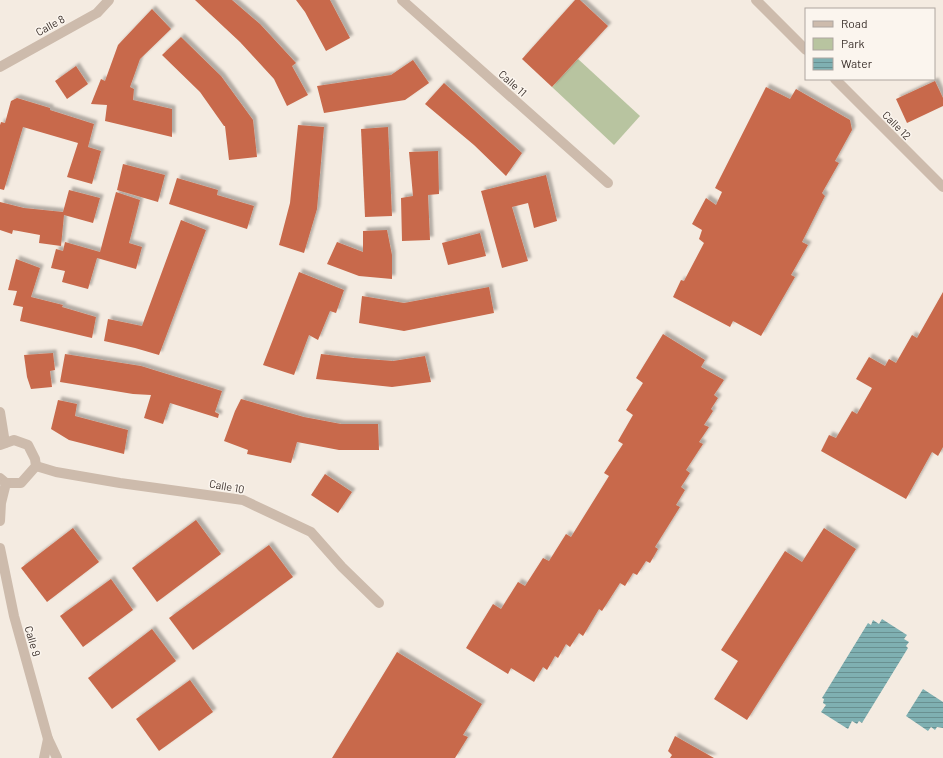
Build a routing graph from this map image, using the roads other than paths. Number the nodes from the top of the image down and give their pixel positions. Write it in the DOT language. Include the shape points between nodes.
graph roads {
  1 [pos="109,0"];
  2 [pos="402,0"];
  3 [pos="756,0"];
  4 [pos="805,49"];
  5 [pos="0,67"];
  6 [pos="836,80"];
  7 [pos="608,183"];
  8 [pos="943,187"];
  9 [pos="0,412"];
  10 [pos="2,444"];
  11 [pos="36,466"];
  12 [pos="3,480"];
  13 [pos="0,521"];
  14 [pos="0,548"];
  15 [pos="379,603"];
  16 [pos="48,739"];
  17 [pos="44,758"];
  18 [pos="57,758"];
  1 -- 5 [label="street, Calle 8" via="97,13"];
  2 -- 7 [label="street, Calle 11"];
  3 -- 4 [label="street"];
  6 -- 8 [label="street, Calle 12"];
  9 -- 10 [label="street"];
  10 -- 11 [label="street" via="14,440 28,445"];
  11 -- 12 [label="street" via="21,483"];
  11 -- 15 [label="street, Calle 10" via="120,483 243,500 311,532"];
  12 -- 13 [label="street"];
  14 -- 16 [label="street, Calle 9" via="14,616"];
  16 -- 17 [label="street, Calle 9"];
  16 -- 18 [label="street, Calle 9"];
}
